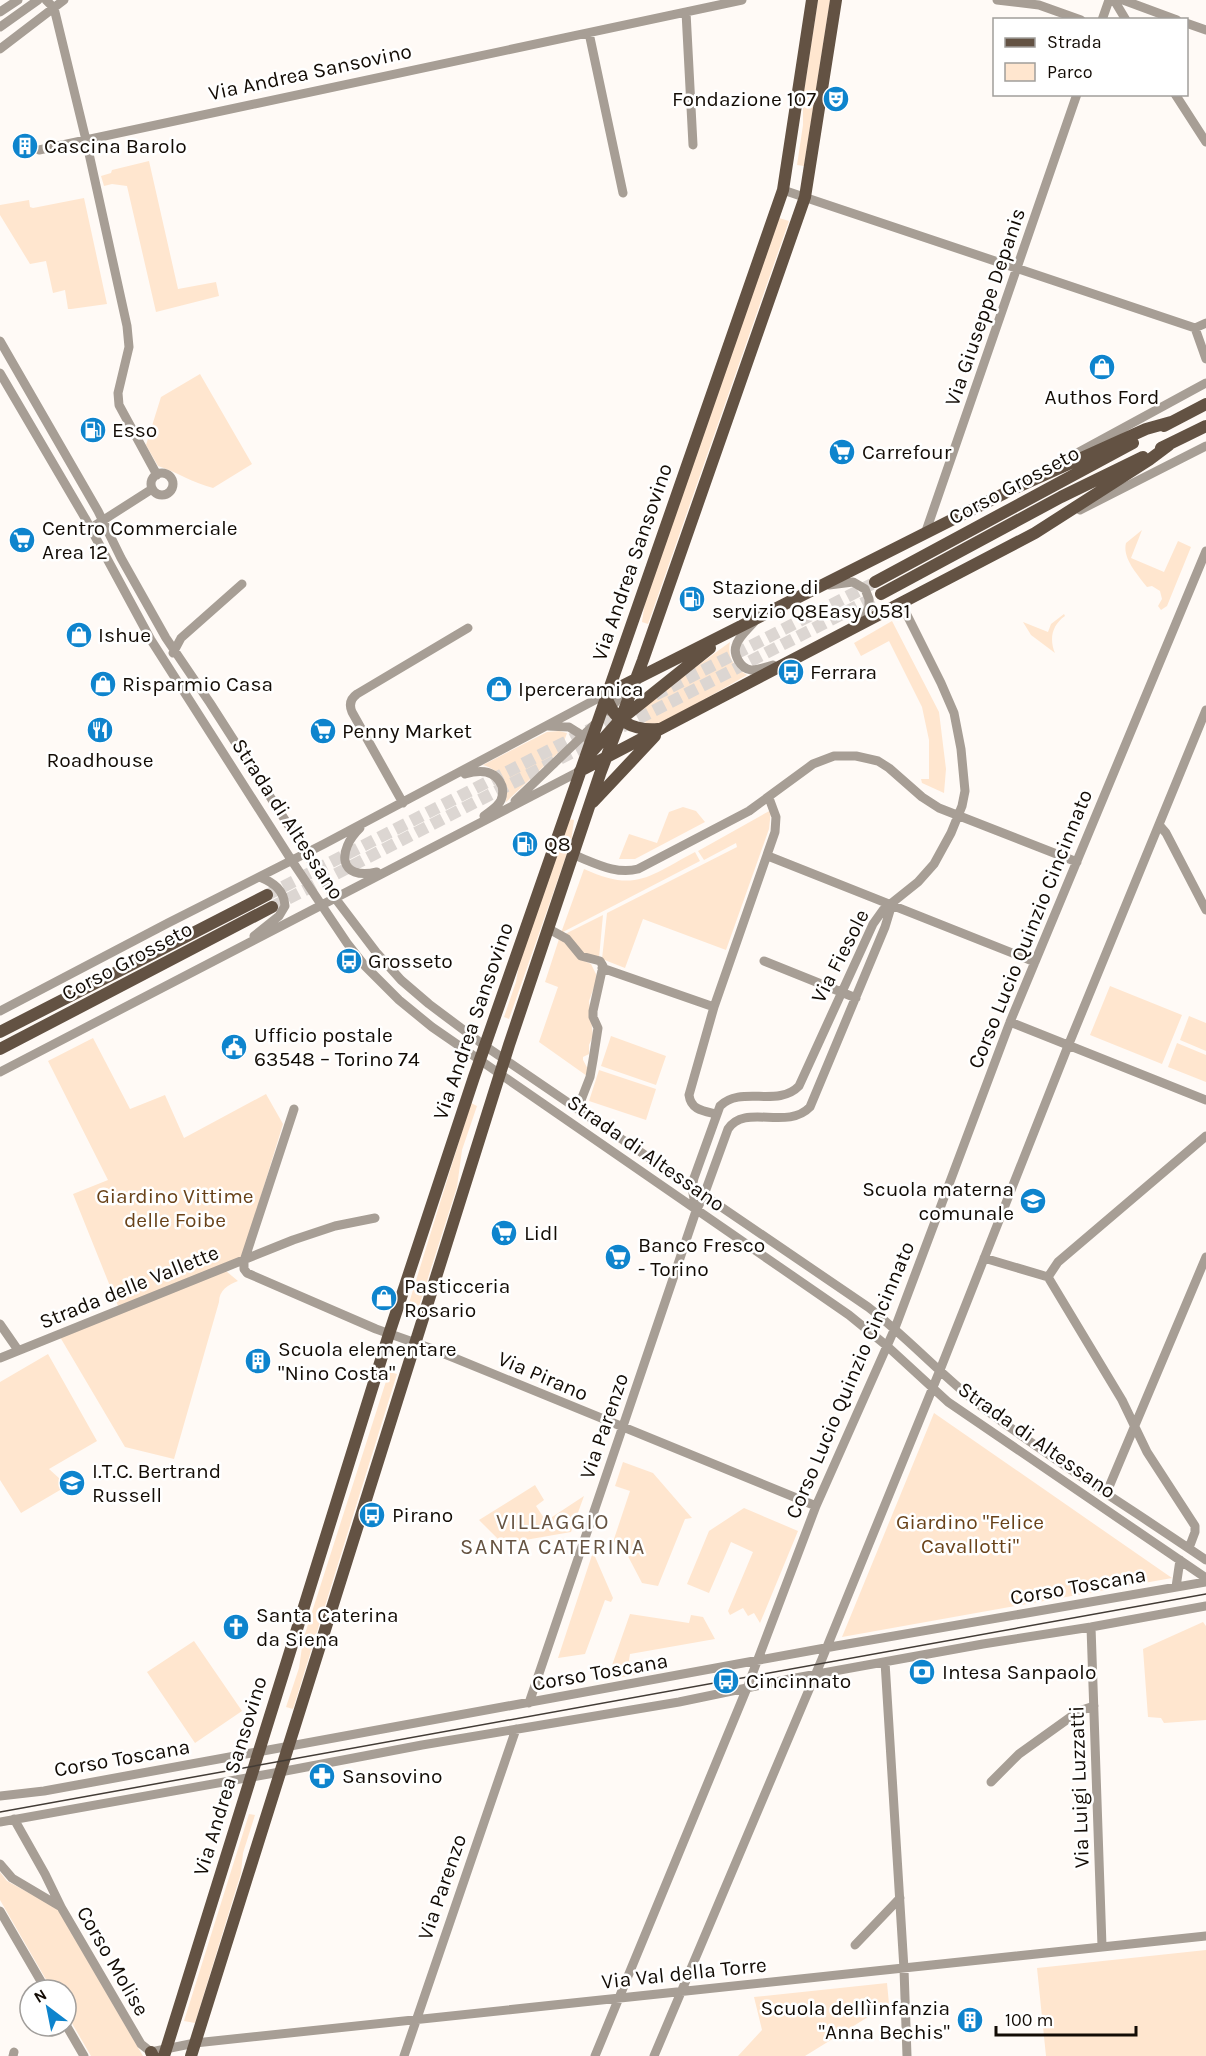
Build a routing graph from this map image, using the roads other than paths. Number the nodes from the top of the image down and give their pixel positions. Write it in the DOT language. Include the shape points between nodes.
graph roads {
  1 [pos="18,0"];
  2 [pos="38,0"];
  3 [pos="46,0"];
  4 [pos="64,0"];
  5 [pos="742,0"];
  6 [pos="812,0"];
  7 [pos="836,0"];
  8 [pos="997,0"];
  9 [pos="1111,0"];
  10 [pos="1123,0"];
  11 [pos="54,8"];
  12 [pos="0,12"];
  13 [pos="21,12"];
  14 [pos="686,12"];
  15 [pos="1075,18"];
  16 [pos="1103,18"];
  17 [pos="1124,18"];
  18 [pos="1172,18"];
  19 [pos="1188,24"];
  20 [pos="0,27"];
  21 [pos="1206,30"];
  22 [pos="588,33"];
  23 [pos="0,49"];
  24 [pos="1076,96"];
  25 [pos="1176,96"];
  26 [pos="86,140"];
  27 [pos="1206,142"];
  28 [pos="693,145"];
  29 [pos="39,150"];
  30 [pos="783,190"];
  31 [pos="623,193"];
  32 [pos="805,197"];
  33 [pos="1017,268"];
  34 [pos="1206,322"];
  35 [pos="1195,328"];
  36 [pos="0,340"];
  37 [pos="1206,359"];
  38 [pos="0,373"];
  39 [pos="1206,383"];
  40 [pos="1206,404"];
  41 [pos="1171,422"];
  42 [pos="1206,426"];
  43 [pos="1168,445"];
  44 [pos="1206,446"];
  45 [pos="157,475"];
  46 [pos="152,489"];
  47 [pos="1013,489"];
  48 [pos="103,520"];
  49 [pos="91,528"];
  50 [pos="926,531"];
  51 [pos="1035,533"];
  52 [pos="1205,556"];
  53 [pos="242,584"];
  54 [pos="817,587"];
  55 [pos="901,603"];
  56 [pos="759,616"];
  57 [pos="858,625"];
  58 [pos="468,628"];
  59 [pos="735,628"];
  60 [pos="174,652"];
  61 [pos="791,660"];
  62 [pos="164,661"];
  63 [pos="636,679"];
  64 [pos="606,694"];
  65 [pos="610,708"];
  66 [pos="1205,715"];
  67 [pos="620,720"];
  68 [pos="596,723"];
  69 [pos="546,726"];
  70 [pos="662,728"];
  71 [pos="590,741"];
  72 [pos="606,757"];
  73 [pos="580,771"];
  74 [pos="450,778"];
  75 [pos="769,798"];
  76 [pos="403,803"];
  77 [pos="589,807"];
  78 [pos="505,811"];
  79 [pos="958,815"];
  80 [pos="366,822"];
  81 [pos="473,826"];
  82 [pos="1160,826"];
  83 [pos="307,853"];
  84 [pos="574,855"];
  85 [pos="768,856"];
  86 [pos="292,861"];
  87 [pos="1077,862"];
  88 [pos="390,869"];
  89 [pos="260,878"];
  90 [pos="267,895"];
  91 [pos="336,898"];
  92 [pos="1203,898"];
  93 [pos="892,904"];
  94 [pos="322,905"];
  95 [pos="272,907"];
  96 [pos="1206,910"];
  97 [pos="549,929"];
  98 [pos="240,948"];
  99 [pos="764,961"];
  100 [pos="1035,962"];
  101 [pos="602,968"];
  102 [pos="841,991"];
  103 [pos="855,998"];
  104 [pos="714,1007"];
  105 [pos="0,1011"];
  106 [pos="21,1021"];
  107 [pos="1010,1022"];
  108 [pos="0,1028"];
  109 [pos="0,1032"];
  110 [pos="485,1046"];
  111 [pos="1068,1046"];
  112 [pos="0,1049"];
  113 [pos="504,1059"];
  114 [pos="479,1060"];
  115 [pos="0,1072"];
  116 [pos="500,1074"];
  117 [pos="1206,1100"];
  118 [pos="578,1108"];
  119 [pos="294,1109"];
  120 [pos="716,1114"];
  121 [pos="1206,1136"];
  122 [pos="692,1187"];
  123 [pos="704,1195"];
  124 [pos="696,1210"];
  125 [pos="375,1218"];
  126 [pos="1206,1257"];
  127 [pos="984,1258"];
  128 [pos="244,1261"];
  129 [pos="1048,1277"];
  130 [pos="0,1324"];
  131 [pos="895,1328"];
  132 [pos="389,1334"];
  133 [pos="415,1342"];
  134 [pos="887,1346"];
  135 [pos="18,1350"];
  136 [pos="0,1358"];
  137 [pos="940,1370"];
  138 [pos="931,1388"];
  139 [pos="622,1428"];
  140 [pos="1135,1429"];
  141 [pos="1106,1494"];
  142 [pos="816,1506"];
  143 [pos="1189,1548"];
  144 [pos="1180,1560"];
  145 [pos="1206,1560"];
  146 [pos="1206,1580"];
  147 [pos="1176,1587"];
  148 [pos="1206,1606"];
  149 [pos="1091,1627"];
  150 [pos="826,1648"];
  151 [pos="757,1661"];
  152 [pos="885,1662"];
  153 [pos="815,1675"];
  154 [pos="747,1688"];
  155 [pos="529,1703"];
  156 [pos="1094,1706"];
  157 [pos="516,1729"];
  158 [pos="289,1746"];
  159 [pos="257,1752"];
  160 [pos="280,1772"];
  161 [pos="250,1778"];
  162 [pos="991,1782"];
  163 [pos="0,1796"];
  164 [pos="14,1819"];
  165 [pos="0,1822"];
  166 [pos="0,1864"];
  167 [pos="900,1898"];
  168 [pos="61,1907"];
  169 [pos="0,1911"];
  170 [pos="1206,1936"];
  171 [pos="855,1945"];
  172 [pos="1102,1946"];
  173 [pos="904,1969"];
  174 [pos="39,1978"];
  175 [pos="680,1992"];
  176 [pos="620,1998"];
  177 [pos="416,2020"];
  178 [pos="74,2038"];
  179 [pos="195,2043"];
  180 [pos="165,2053"];
  181 [pos="152,2054"];
  182 [pos="84,2056"];
  183 [pos="191,2056"];
  184 [pos="404,2056"];
  185 [pos="595,2056"];
  186 [pos="654,2056"];
  187 [pos="907,2056"];
  1 -- 12 [label="street"];
  1 -- 13 [label="street"];
  2 -- 13 [label="street"];
  3 -- 11 [label="street"];
  4 -- 11 [label="street"];
  5 -- 14 [label="street, Via Andrea Sansovino"];
  6 -- 30 [label="main road, Via Andrea Sansovino"];
  7 -- 32 [label="main road, Via Andrea Sansovino"];
  8 -- 15 [label="street" via="1039,5"];
  9 -- 16 [label="street"];
  9 -- 17 [label="street"];
  10 -- 18 [label="street"];
  11 -- 23 [label="street"];
  11 -- 26 [label="street"];
  13 -- 20 [label="street"];
  14 -- 22 [label="street, Via Andrea Sansovino"];
  14 -- 28 [label="street"];
  19 -- 21 [label="street"];
  22 -- 26 [label="street, Via Andrea Sansovino"];
  22 -- 31 [label="street"];
  24 -- 33 [label="street, Via Giuseppe Depanis"];
  25 -- 27 [label="street"];
  26 -- 29 [label="street, Via Andrea Sansovino"];
  26 -- 45 [label="street" via="127,326 129,347 118,400"];
  30 -- 32 [label="street"];
  30 -- 64 [label="main road, Via Andrea Sansovino"];
  32 -- 33 [label="street"];
  32 -- 63 [label="main road, Via Andrea Sansovino"];
  33 -- 35 [label="street"];
  33 -- 50 [label="street, Via Giuseppe Depanis"];
  34 -- 35 [label="street"];
  35 -- 37 [label="street"];
  36 -- 48 [label="street, Strada di Altessano"];
  38 -- 49 [label="street, Strada di Altessano"];
  39 -- 47 [label="street, Corso Grosseto"];
  40 -- 41 [label="main road, Corso Grosseto"];
  41 -- 43 [label="main road, Corso Grosseto" via="878,588"];
  41 -- 47 [label="main road, Corso Grosseto" via="1146,429"];
  42 -- 43 [label="main road, Corso Grosseto"];
  43 -- 51 [label="main road, Corso Grosseto"];
  44 -- 51 [label="street, Corso Grosseto"];
  45 -- 46 [label="street"];
  45 -- 46 [label="street" via="170,477 172,489 160,495"];
  46 -- 48 [label="street"];
  47 -- 50 [label="main road, Corso Grosseto"];
  48 -- 49 [label="street"];
  48 -- 60 [label="street, Strada di Altessano"];
  49 -- 62 [label="street, Strada di Altessano"];
  50 -- 54 [label="main road, Corso Grosseto"];
  51 -- 55 [label="main road, Corso Grosseto"];
  52 -- 87 [label="street, Corso Lucio Quinzio Cincinnato"];
  53 -- 60 [label="street" via="181,638"];
  54 -- 56 [label="main road, Corso Grosseto"];
  54 -- 57 [label="street, Corso Grosseto" via="850,582 862,586 869,604"];
  55 -- 57 [label="main road, Corso Grosseto"];
  55 -- 79 [label="street" via="954,713 965,779"];
  56 -- 59 [label="main road, Corso Grosseto"];
  56 -- 61 [label="street, Corso Grosseto" via="736,645 741,665 753,671"];
  57 -- 61 [label="main road, Corso Grosseto"];
  58 -- 76 [label="street" via="351,700 351,709"];
  59 -- 63 [label="main road, Corso Grosseto"];
  59 -- 67 [label="main road"];
  60 -- 62 [label="street"];
  60 -- 83 [label="street, Strada di Altessano"];
  61 -- 70 [label="main road, Corso Grosseto"];
  62 -- 86 [label="street, Strada di Altessano"];
  63 -- 64 [label="main road, Corso Grosseto"];
  63 -- 65 [label="street, Corso Grosseto"];
  63 -- 67 [label="main road, Via Andrea Sansovino"];
  64 -- 65 [label="main road"];
  64 -- 68 [label="main road, Via Andrea Sansovino"];
  64 -- 69 [label="street, Corso Grosseto"];
  65 -- 67 [label="main road"];
  65 -- 68 [label="street, Corso Grosseto"];
  66 -- 82 [label="street"];
  67 -- 70 [label="main road" via="641,728"];
  67 -- 71 [label="main road"];
  67 -- 72 [label="main road, Via Andrea Sansovino"];
  68 -- 71 [label="main road, Via Andrea Sansovino"];
  69 -- 71 [label="street" via="569,727"];
  69 -- 74 [label="street, Corso Grosseto"];
  70 -- 72 [label="main road, Corso Grosseto"];
  70 -- 77 [label="main road"];
  71 -- 72 [label="street"];
  71 -- 73 [label="main road, Via Andrea Sansovino"];
  71 -- 78 [label="street, Corso Grosseto"];
  72 -- 73 [label="main road, Corso Grosseto"];
  72 -- 77 [label="main road, Via Andrea Sansovino"];
  73 -- 78 [label="street, Corso Grosseto"];
  73 -- 110 [label="main road, Via Andrea Sansovino"];
  74 -- 76 [label="street, Corso Grosseto"];
  74 -- 81 [label="street, Corso Grosseto" via="486,771 501,785 500,802"];
  75 -- 79 [label="street" via="820,760 856,756 886,766 930,803"];
  75 -- 84 [label="street" via="638,869 614,869"];
  75 -- 85 [label="street" via="777,820"];
  76 -- 80 [label="street, Corso Grosseto"];
  77 -- 84 [label="main road, Via Andrea Sansovino"];
  78 -- 81 [label="street, Corso Grosseto"];
  79 -- 87 [label="street"];
  79 -- 93 [label="street" via="930,868"];
  80 -- 83 [label="street, Corso Grosseto"];
  80 -- 88 [label="street, Corso Grosseto" via="345,846 347,865 363,874"];
  81 -- 88 [label="street, Corso Grosseto"];
  82 -- 92 [label="street"];
  82 -- 111 [label="street"];
  83 -- 86 [label="street, Corso Grosseto"];
  83 -- 91 [label="street, Strada di Altessano"];
  84 -- 97 [label="main road, Via Andrea Sansovino"];
  85 -- 93 [label="street"];
  85 -- 104 [label="street"];
  86 -- 89 [label="street, Corso Grosseto"];
  86 -- 94 [label="street, Strada di Altessano"];
  87 -- 100 [label="street, Corso Lucio Quinzio Cincinnato"];
  88 -- 91 [label="street, Corso Grosseto"];
  89 -- 98 [label="street, Corso Grosseto" via="280,891 284,910"];
  89 -- 105 [label="street, Corso Grosseto"];
  90 -- 106 [label="main road, Corso Grosseto"];
  91 -- 94 [label="street, Corso Grosseto"];
  91 -- 110 [label="street, Strada di Altessano" via="405,983"];
  92 -- 96 [label="street"];
  93 -- 100 [label="street"];
  93 -- 102 [label="street, Via Fiesole" via="873,924"];
  93 -- 103 [label="street, Via Fiesole"];
  94 -- 98 [label="street, Corso Grosseto"];
  94 -- 114 [label="street, Strada di Altessano" via="356,956 387,989"];
  95 -- 112 [label="main road, Corso Grosseto"];
  97 -- 101 [label="street" via="567,939 581,956 600,961"];
  97 -- 113 [label="main road, Via Andrea Sansovino"];
  98 -- 115 [label="street, Corso Grosseto"];
  99 -- 102 [label="street"];
  100 -- 107 [label="street, Corso Lucio Quinzio Cincinnato"];
  101 -- 104 [label="street"];
  101 -- 118 [label="street" via="592,1011 598,1028 592,1066"];
  102 -- 103 [label="street"];
  102 -- 120 [label="street, Via Fiesole" via="798,1088 782,1095 732,1098"];
  103 -- 123 [label="street, Via Fiesole" via="810,1107 795,1117 748,1118 733,1123"];
  104 -- 120 [label="street" via="689,1098 696,1109"];
  106 -- 108 [label="street, Corso Grosseto"];
  106 -- 109 [label="main road, Corso Grosseto"];
  107 -- 111 [label="street"];
  107 -- 131 [label="street, Corso Lucio Quinzio Cincinnato"];
  110 -- 113 [label="street, Strada di Altessano"];
  110 -- 114 [label="main road, Via Andrea Sansovino"];
  111 -- 117 [label="street"];
  111 -- 127 [label="street"];
  113 -- 116 [label="main road, Via Andrea Sansovino"];
  113 -- 118 [label="street, Strada di Altessano"];
  114 -- 116 [label="street, Strada di Altessano"];
  114 -- 132 [label="main road, Via Andrea Sansovino"];
  116 -- 124 [label="street, Strada di Altessano"];
  116 -- 133 [label="main road, Via Andrea Sansovino"];
  118 -- 122 [label="street, Strada di Altessano"];
  119 -- 128 [label="street"];
  120 -- 122 [label="street"];
  121 -- 129 [label="street" via="1058,1262"];
  122 -- 123 [label="street, Strada di Altessano"];
  122 -- 124 [label="street"];
  123 -- 124 [label="street, Via Parenzo"];
  123 -- 131 [label="street, Strada di Altessano"];
  124 -- 134 [label="street, Strada di Altessano" via="834,1304"];
  124 -- 139 [label="street, Via Parenzo"];
  125 -- 128 [label="street, Strada delle Vallette" via="316,1232"];
  126 -- 140 [label="street"];
  127 -- 129 [label="street"];
  127 -- 137 [label="street"];
  128 -- 132 [label="street, Via Pirano" via="244,1269 250,1275"];
  128 -- 135 [label="street, Strada delle Vallette"];
  129 -- 140 [label="street" via="1122,1400"];
  130 -- 135 [label="street"];
  131 -- 134 [label="street, Corso Lucio Quinzio Cincinnato"];
  131 -- 137 [label="street, Strada di Altessano"];
  132 -- 133 [label="street, Via Pirano"];
  132 -- 159 [label="main road, Via Andrea Sansovino"];
  133 -- 139 [label="street, Via Pirano"];
  133 -- 158 [label="main road, Via Andrea Sansovino"];
  134 -- 138 [label="street, Strada di Altessano"];
  134 -- 142 [label="street, Corso Lucio Quinzio Cincinnato"];
  135 -- 136 [label="street, Strada delle Vallette"];
  137 -- 138 [label="street"];
  137 -- 141 [label="street, Strada di Altessano" via="982,1406"];
  138 -- 144 [label="street, Strada di Altessano"];
  138 -- 150 [label="street"];
  139 -- 142 [label="street, Via Pirano"];
  139 -- 155 [label="street, Via Parenzo"];
  140 -- 141 [label="street"];
  140 -- 143 [label="street" via="1195,1526"];
  141 -- 143 [label="street, Strada di Altessano"];
  142 -- 151 [label="street, Corso Lucio Quinzio Cincinnato"];
  143 -- 145 [label="street, Strada di Altessano"];
  144 -- 146 [label="street, Strada di Altessano"];
  144 -- 147 [label="street"];
  146 -- 147 [label="street, Corso Toscana"];
  147 -- 150 [label="street, Corso Toscana"];
  148 -- 149 [label="street, Corso Toscana"];
  149 -- 152 [label="street, Corso Toscana"];
  149 -- 156 [label="street, Via Luigi Luzzatti"];
  150 -- 151 [label="street, Corso Toscana"];
  150 -- 153 [label="street"];
  151 -- 154 [label="street, Corso Lucio Quinzio Cincinnato"];
  151 -- 155 [label="street, Corso Toscana"];
  152 -- 153 [label="street, Corso Toscana"];
  152 -- 167 [label="street"];
  153 -- 154 [label="street, Corso Toscana"];
  153 -- 175 [label="street"];
  154 -- 157 [label="street, Corso Toscana"];
  154 -- 176 [label="street, Corso Lucio Quinzio Cincinnato"];
  155 -- 158 [label="street, Corso Toscana"];
  156 -- 162 [label="street" via="1079,1711 1019,1754"];
  156 -- 172 [label="street, Via Luigi Luzzatti"];
  157 -- 160 [label="street, Corso Toscana"];
  157 -- 177 [label="street, Via Parenzo"];
  158 -- 159 [label="street, Corso Toscana"];
  158 -- 160 [label="main road, Via Andrea Sansovino"];
  159 -- 161 [label="main road, Via Andrea Sansovino"];
  159 -- 163 [label="street, Corso Toscana"];
  160 -- 161 [label="street, Corso Toscana"];
  160 -- 179 [label="main road, Via Andrea Sansovino"];
  161 -- 164 [label="street, Corso Toscana"];
  161 -- 180 [label="main road, Via Andrea Sansovino"];
  164 -- 165 [label="street, Corso Toscana"];
  164 -- 168 [label="street"];
  166 -- 168 [label="street, Corso Molise" via="12,1878"];
  167 -- 171 [label="street"];
  167 -- 173 [label="street"];
  168 -- 181 [label="street, Corso Molise" via="141,2044"];
  169 -- 174 [label="street"];
  170 -- 172 [label="street, Via Val della Torre"];
  172 -- 173 [label="street, Via Val della Torre"];
  173 -- 175 [label="street, Via Val della Torre"];
  173 -- 187 [label="street"];
  175 -- 176 [label="street, Via Val della Torre"];
  175 -- 186 [label="street"];
  176 -- 177 [label="street, Via Val della Torre"];
  176 -- 185 [label="street, Corso Lucio Quinzio Cincinnato"];
  177 -- 179 [label="street, Via Val della Torre"];
  177 -- 184 [label="street, Via Parenzo"];
  178 -- 182 [label="street"];
  179 -- 180 [label="street, Via Val della Torre"];
  179 -- 183 [label="main road, Via Andrea Sansovino"];
  180 -- 181 [label="street, Corso Molise"];
}
